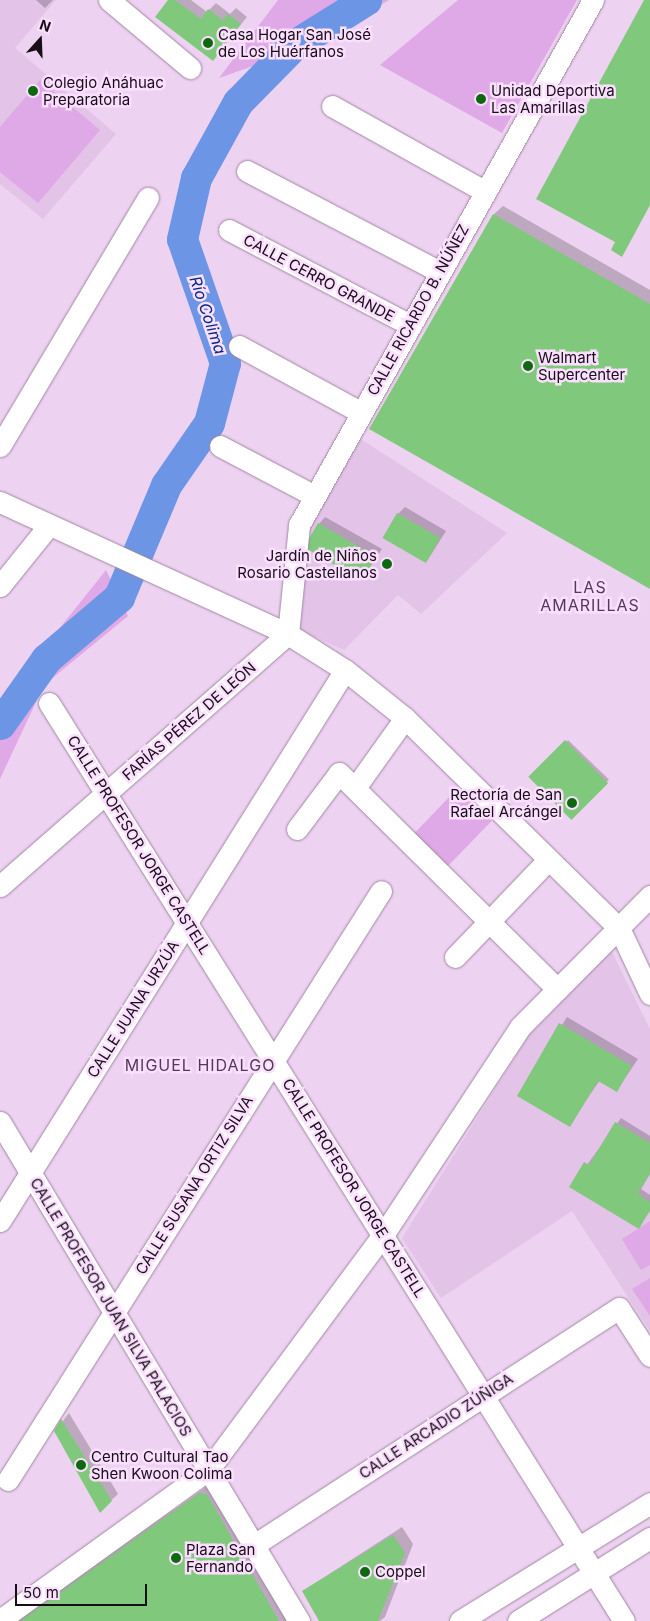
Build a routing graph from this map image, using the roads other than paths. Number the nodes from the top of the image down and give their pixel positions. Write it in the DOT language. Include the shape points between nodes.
graph roads {
  1 [pos="109,0"];
  2 [pos="593,0"];
  3 [pos="190,68"];
  4 [pos="332,106"];
  5 [pos="247,171"];
  6 [pos="484,191"];
  7 [pos="148,198"];
  8 [pos="229,230"];
  9 [pos="440,272"];
  10 [pos="410,326"];
  11 [pos="239,346"];
  12 [pos="360,412"];
  13 [pos="0,446"];
  14 [pos="220,446"];
  15 [pos="313,495"];
  16 [pos="0,502"];
  17 [pos="49,525"];
  18 [pos="0,586"];
  19 [pos="288,634"];
  20 [pos="345,670"];
  21 [pos="49,702"];
  22 [pos="405,718"];
  23 [pos="355,788"];
  24 [pos="106,793"];
  25 [pos="297,829"];
  26 [pos="548,860"];
  27 [pos="0,886"];
  28 [pos="381,891"];
  29 [pos="650,896"];
  30 [pos="188,921"];
  31 [pos="489,922"];
  32 [pos="619,928"];
  33 [pos="455,958"];
  34 [pos="557,989"];
  35 [pos="650,994"];
  36 [pos="274,1060"];
  37 [pos="0,1122"];
  38 [pos="30,1172"];
  39 [pos="0,1221"];
  40 [pos="383,1235"];
  41 [pos="114,1312"];
  42 [pos="650,1356"];
  43 [pos="483,1395"];
  44 [pos="208,1469"];
  45 [pos="8,1480"];
  46 [pos="650,1503"];
  47 [pos="650,1538"];
  48 [pos="254,1545"];
  49 [pos="579,1547"];
  50 [pos="594,1572"];
  51 [pos="0,1620"];
  52 [pos="300,1621"];
  53 [pos="460,1621"];
  54 [pos="518,1621"];
  55 [pos="624,1621"];
  1 -- 3 [label="street"];
  2 -- 6 [label="street, CALLE RICARDO B. NÚÑEZ"];
  4 -- 6 [label="street"];
  5 -- 9 [label="street"];
  6 -- 9 [label="street, CALLE RICARDO B. NÚÑEZ"];
  7 -- 13 [label="street"];
  8 -- 10 [label="street, CALLE CERRO GRANDE"];
  9 -- 10 [label="street, CALLE RICARDO B. NÚÑEZ"];
  10 -- 12 [label="street, CALLE RICARDO B. NÚÑEZ"];
  11 -- 12 [label="street"];
  12 -- 15 [label="street, CALLE RICARDO B. NÚÑEZ"];
  14 -- 15 [label="street"];
  15 -- 19 [label="street, CALLE RICARDO B. NÚÑEZ" via="299,525"];
  16 -- 17 [label="street"];
  17 -- 18 [label="street"];
  17 -- 19 [label="street"];
  19 -- 20 [label="street"];
  19 -- 24 [label="street, FARÍAS PÉREZ DE LEÓN"];
  20 -- 22 [label="street"];
  20 -- 30 [label="street, CALLE JUANA URZÚA"];
  21 -- 24 [label="street, CALLE PROFESOR JORGE CASTELL"];
  22 -- 23 [label="street"];
  22 -- 26 [label="street"];
  23 -- 25 [label="street" via="339,773"];
  23 -- 31 [label="street"];
  24 -- 27 [label="street, FARÍAS PÉREZ DE LEÓN"];
  24 -- 30 [label="street, CALLE PROFESOR JORGE CASTELL"];
  26 -- 31 [label="street"];
  26 -- 32 [label="street"];
  28 -- 36 [label="street, CALLE SUSANA ORTIZ SILVA"];
  29 -- 32 [label="street"];
  30 -- 36 [label="street, CALLE PROFESOR JORGE CASTELL"];
  30 -- 38 [label="street, CALLE JUANA URZÚA"];
  31 -- 33 [label="street"];
  31 -- 34 [label="street"];
  32 -- 34 [label="street"];
  32 -- 35 [label="street"];
  34 -- 40 [label="street" via="520,1027"];
  36 -- 40 [label="street, CALLE PROFESOR JORGE CASTELL"];
  36 -- 41 [label="street, CALLE SUSANA ORTIZ SILVA"];
  37 -- 38 [label="street, CALLE PROFESOR JUAN SILVA PALACIOS"];
  38 -- 39 [label="street, CALLE JUANA URZÚA"];
  38 -- 41 [label="street, CALLE PROFESOR JUAN SILVA PALACIOS"];
  40 -- 43 [label="street, CALLE PROFESOR JORGE CASTELL"];
  40 -- 44 [label="street"];
  41 -- 44 [label="street, CALLE PROFESOR JUAN SILVA PALACIOS"];
  41 -- 45 [label="street, CALLE SUSANA ORTIZ SILVA"];
  42 -- 43 [label="street, CALLE ARCADIO ZÚÑIGA" via="619,1308"];
  43 -- 48 [label="street, CALLE ARCADIO ZÚÑIGA"];
  43 -- 49 [label="street, CALLE PROFESOR JORGE CASTELL"];
  44 -- 48 [label="street, CALLE PROFESOR JUAN SILVA PALACIOS"];
  44 -- 51 [label="street"];
  46 -- 49 [label="street"];
  47 -- 50 [label="street"];
  48 -- 52 [label="street, CALLE PROFESOR JUAN SILVA PALACIOS"];
  49 -- 50 [label="street, CALLE PROFESOR JORGE CASTELL"];
  49 -- 53 [label="street"];
  50 -- 54 [label="street"];
  50 -- 55 [label="street, CALLE PROFESOR JORGE CASTELL"];
}
